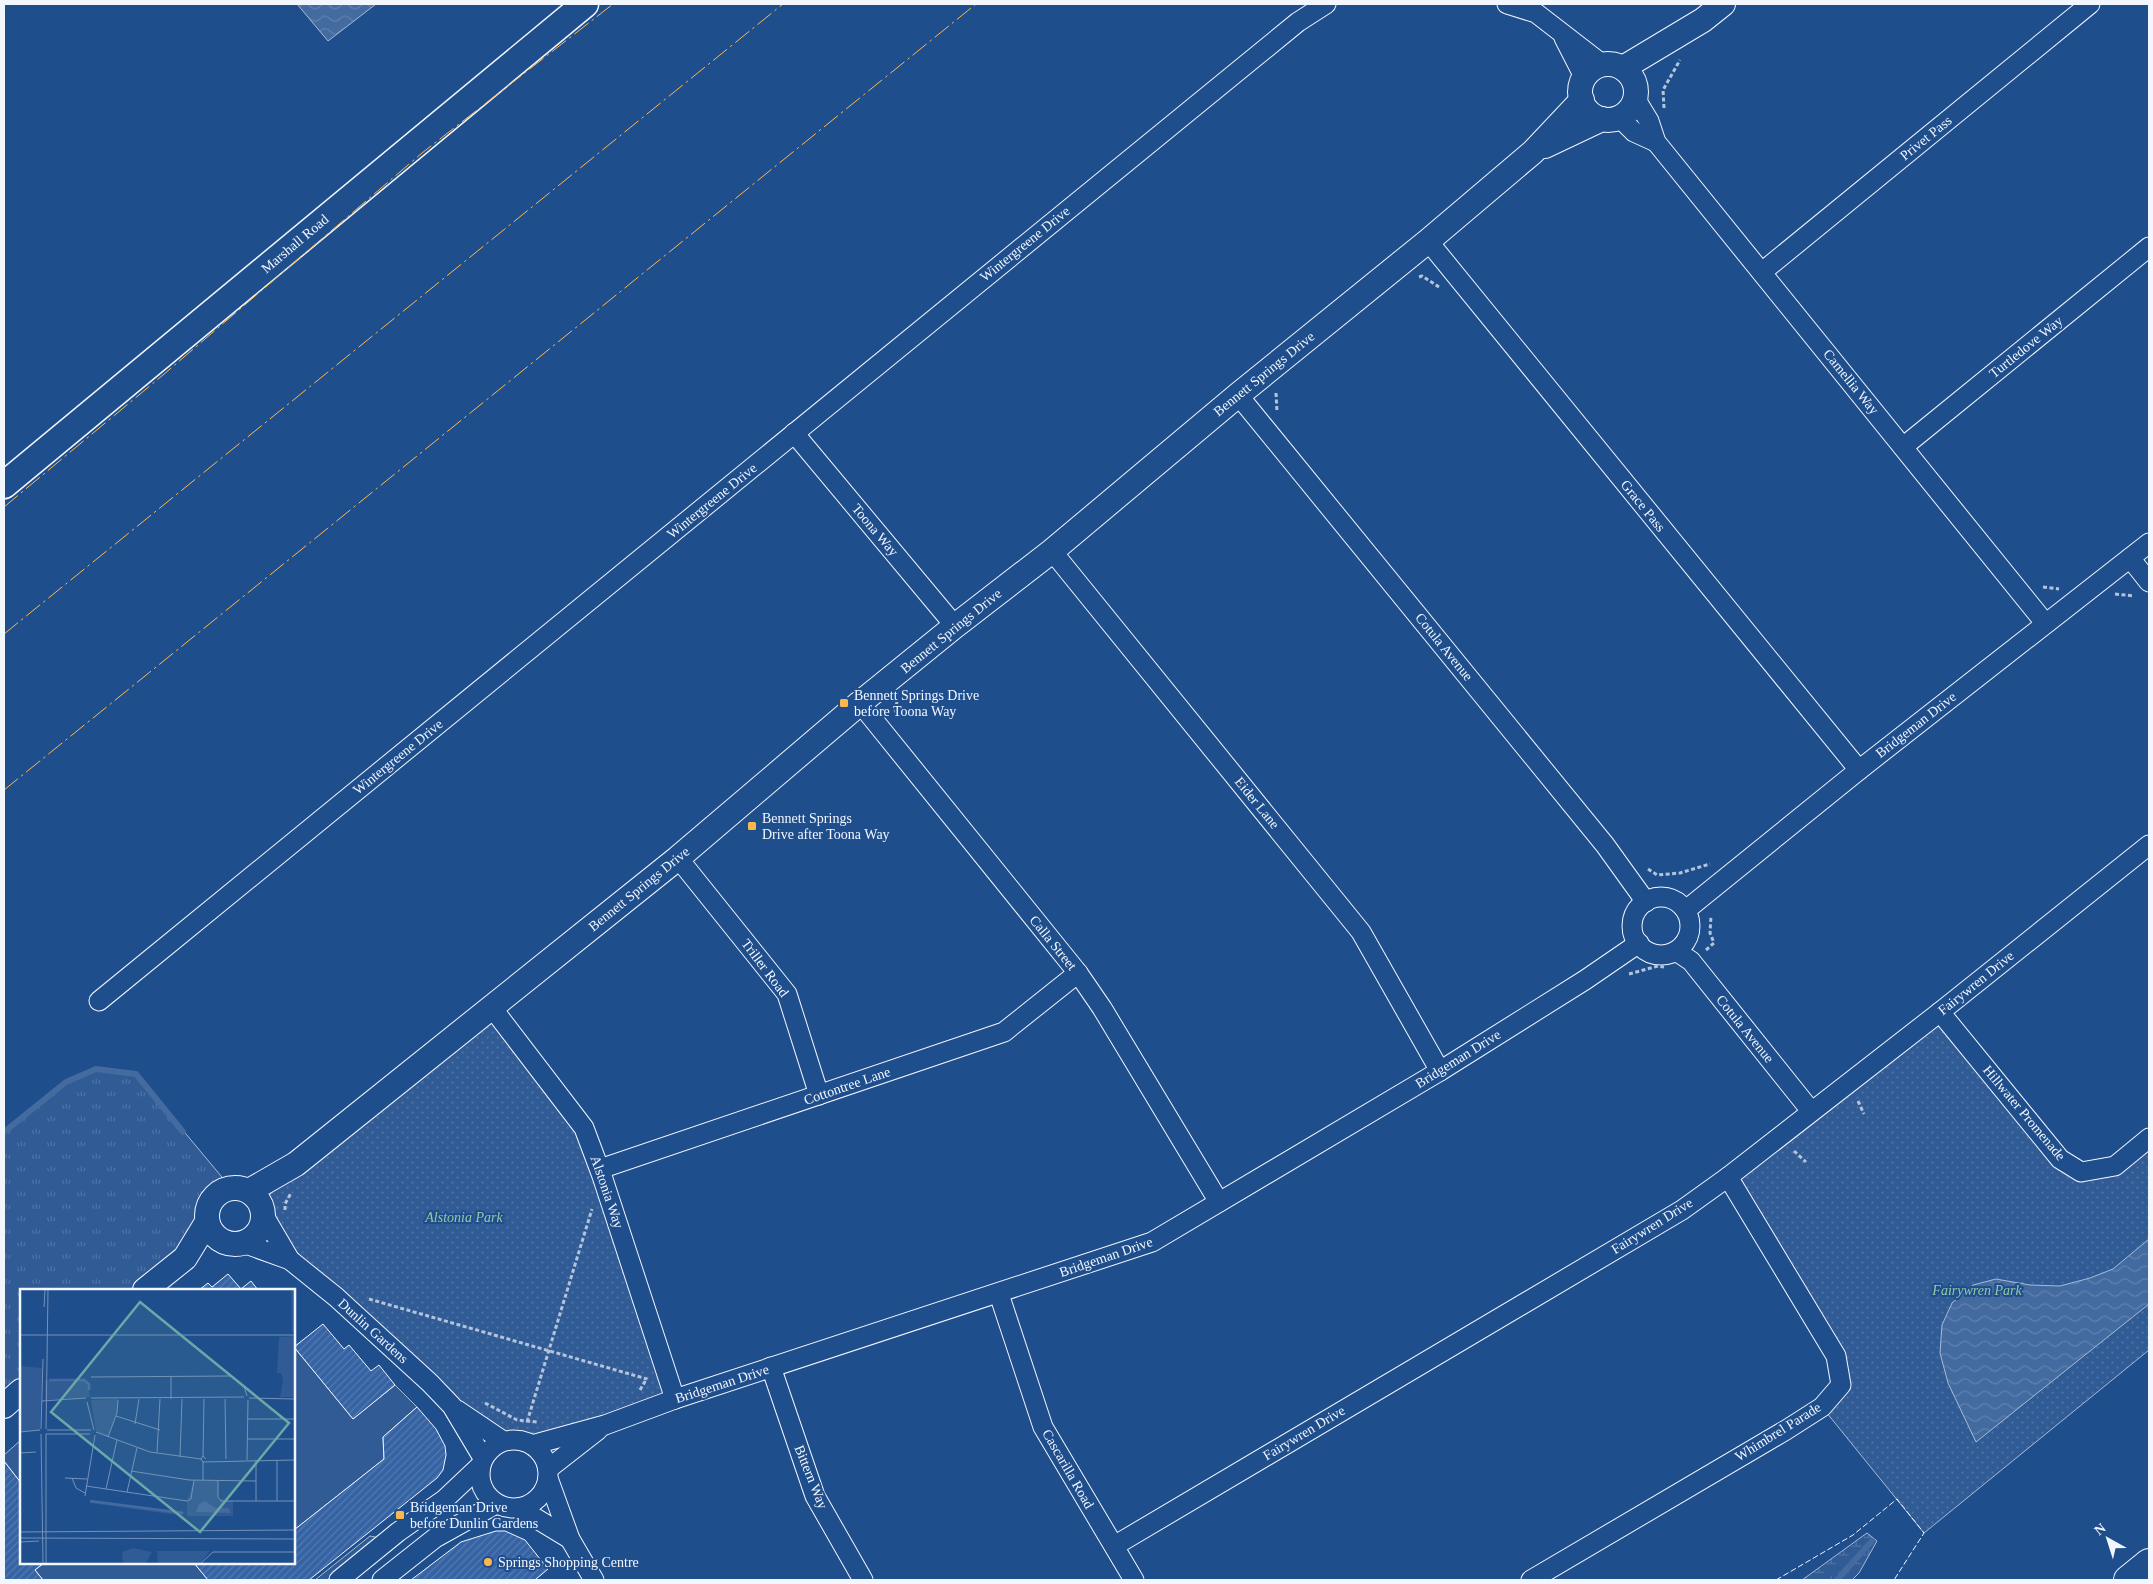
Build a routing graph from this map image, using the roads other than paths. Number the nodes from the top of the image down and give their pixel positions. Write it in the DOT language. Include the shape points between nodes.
graph roads {
  1 [pos="585,4"];
  2 [pos="1326,4"];
  3 [pos="1507,4"];
  4 [pos="1723,4"];
  5 [pos="2090,4"];
  6 [pos="1677,34"];
  7 [pos="1598,77"];
  8 [pos="1636,94"];
  9 [pos="1610,118"];
  10 [pos="1656,142"];
  11 [pos="1534,152"];
  12 [pos="1428,241"];
  13 [pos="2149,247"];
  14 [pos="1762,272"];
  15 [pos="1238,395"];
  16 [pos="794,433"];
  17 [pos="1903,448"];
  18 [pos="4,484"];
  19 [pos="2149,543"];
  20 [pos="1052,551"];
  21 [pos="2130,558"];
  22 [pos="2149,582"];
  23 [pos="2045,623"];
  24 [pos="955,626"];
  25 [pos="860,703"];
  26 [pos="1859,770"];
  27 [pos="2149,845"];
  28 [pos="678,858"];
  29 [pos="1646,902"];
  30 [pos="1686,910"];
  31 [pos="1639,943"];
  32 [pos="1676,951"];
  33 [pos="1078,973"];
  34 [pos="99,1001"];
  35 [pos="493,1009"];
  36 [pos="1940,1012"];
  37 [pos="1440,1071"];
  38 [pos="819,1095"];
  39 [pos="1810,1111"];
  40 [pos="2149,1138"];
  41 [pos="601,1172"];
  42 [pos="1728,1177"];
  43 [pos="1219,1202"];
  44 [pos="264,1206"];
  45 [pos="207,1222"];
  46 [pos="234,1243"];
  47 [pos="184,1258"];
  48 [pos="290,1260"];
  49 [pos="145,1289"];
  50 [pos="999,1294"];
  51 [pos="771,1368"];
  52 [pos="20,1392"];
  53 [pos="675,1399"];
  54 [pos="4,1406"];
  55 [pos="452,1406"];
  56 [pos="604,1425"];
  57 [pos="503,1441"];
  58 [pos="532,1445"];
  59 [pos="482,1462"];
  60 [pos="548,1474"];
  61 [pos="496,1504"];
  62 [pos="519,1508"];
  63 [pos="570,1539"];
  64 [pos="1114,1546"];
  65 [pos="2149,1563"];
  66 [pos="339,1580"];
  67 [pos="382,1580"];
  68 [pos="594,1580"];
  69 [pos="863,1580"];
  70 [pos="1134,1580"];
  71 [pos="1531,1580"];
  72 [pos="2128,1580"];
  1 -- 18 [label="main road, Marshall Road"];
  2 -- 16 [label="street, Wintergreene Drive" via="1298,22"];
  3 -- 7 [label="street" via="1536,13 1562,32"];
  4 -- 6 [label="street, Bennett Springs Drive"];
  5 -- 14 [label="street, Privet Pass"];
  6 -- 7 [label="street, Bennett Springs Drive"];
  6 -- 8 [label="street, Bennett Springs Drive"];
  7 -- 8 [label="street" via="1630,73"];
  7 -- 9 [label="street" via="1586,108 1593,115"];
  7 -- 11 [label="street, Bennett Springs Drive"];
  8 -- 9 [label="street" via="1627,113"];
  8 -- 10 [label="street, Camellia Way"];
  9 -- 10 [label="street, Camellia Way"];
  9 -- 11 [label="street, Bennett Springs Drive"];
  10 -- 14 [label="street, Camellia Way"];
  11 -- 12 [label="street, Bennett Springs Drive"];
  12 -- 15 [label="street, Bennett Springs Drive"];
  12 -- 26 [label="street, Grace Pass"];
  13 -- 17 [label="street, Turtledove Way"];
  14 -- 17 [label="street, Camellia Way"];
  15 -- 20 [label="street, Bennett Springs Drive"];
  15 -- 29 [label="street, Cotula Avenue" via="1605,845"];
  16 -- 24 [label="street, Toona Way"];
  16 -- 34 [label="street, Wintergreene Drive"];
  17 -- 23 [label="street, Camellia Way"];
  19 -- 21 [label="street, Bridgeman Drive"];
  20 -- 24 [label="street, Bennett Springs Drive"];
  20 -- 37 [label="street, Eider Lane" via="1361,932"];
  21 -- 22 [label="street"];
  21 -- 23 [label="street, Bridgeman Drive"];
  23 -- 26 [label="street, Bridgeman Drive"];
  24 -- 25 [label="street, Bennett Springs Drive"];
  25 -- 28 [label="street, Bennett Springs Drive"];
  25 -- 33 [label="street, Calla Street"];
  26 -- 30 [label="street, Bridgeman Drive"];
  27 -- 36 [label="street, Fairywren Drive"];
  28 -- 35 [label="street, Bennett Springs Drive"];
  28 -- 38 [label="street, Triller Road" via="787,994"];
  29 -- 30 [label="street" via="1663,897 1680,903"];
  29 -- 31 [label="street" via="1634,916 1633,926"];
  30 -- 32 [label="street" via="1690,932"];
  31 -- 32 [label="street" via="1656,954"];
  31 -- 37 [label="street, Bridgeman Drive"];
  32 -- 39 [label="street, Cotula Avenue" via="1691,961"];
  33 -- 38 [label="street, Cottontree Lane" via="1004,1032"];
  33 -- 43 [label="street, Calla Street"];
  35 -- 41 [label="street, Alstonia Way" via="584,1128"];
  35 -- 44 [label="street, Bennett Springs Drive" via="296,1164"];
  36 -- 39 [label="street, Fairywren Drive"];
  36 -- 40 [label="street, Hillwater Promenade" via="2060,1159 2080,1172 2115,1166"];
  37 -- 43 [label="street, Bridgeman Drive"];
  38 -- 41 [label="street, Cottontree Lane"];
  39 -- 42 [label="street, Fairywren Drive"];
  41 -- 53 [label="street, Alstonia Way"];
  42 -- 64 [label="street, Fairywren Drive" via="1673,1215"];
  42 -- 71 [label="street, Whimbrel Parade" via="1836,1356 1841,1386 1822,1406 1786,1430"];
  43 -- 50 [label="street, Bridgeman Drive" via="1152,1242"];
  44 -- 45 [label="street" via="231,1188 222,1190 209,1204"];
  44 -- 46 [label="street" via="258,1232"];
  44 -- 48 [label="street, Dunlin Gardens"];
  45 -- 46 [label="street" via="217,1238"];
  45 -- 47 [label="street"];
  46 -- 47 [label="street"];
  46 -- 48 [label="street, Dunlin Gardens"];
  47 -- 49 [label="street"];
  48 -- 55 [label="street, Dunlin Gardens" via="336,1297"];
  50 -- 51 [label="street, Bridgeman Drive"];
  50 -- 64 [label="street, Cascarilla Road" via="1043,1427"];
  51 -- 53 [label="street, Bridgeman Drive"];
  51 -- 69 [label="street, Bittern Way" via="815,1496"];
  52 -- 54 [label="street"];
  53 -- 56 [label="street, Bridgeman Drive"];
  55 -- 57 [label="street, Dunlin Gardens"];
  55 -- 59 [label="street, Dunlin Gardens"];
  56 -- 58 [label="street, Bridgeman Drive"];
  56 -- 60 [label="street, Bridgeman Drive"];
  57 -- 58 [label="street" via="522,1441"];
  57 -- 59 [label="street" via="494,1446"];
  58 -- 60 [label="street" via="540,1452"];
  59 -- 61 [label="street" via="479,1477 482,1488"];
  59 -- 66 [label="street" via="445,1499"];
  60 -- 62 [label="street" via="546,1487 539,1497"];
  60 -- 63 [label="street"];
  61 -- 62 [label="street"];
  61 -- 67 [label="street" via="435,1538"];
  62 -- 63 [label="street"];
  63 -- 68 [label="street"];
  64 -- 70 [label="street, Cascarilla Road"];
  65 -- 72 [label="highway"];
}
